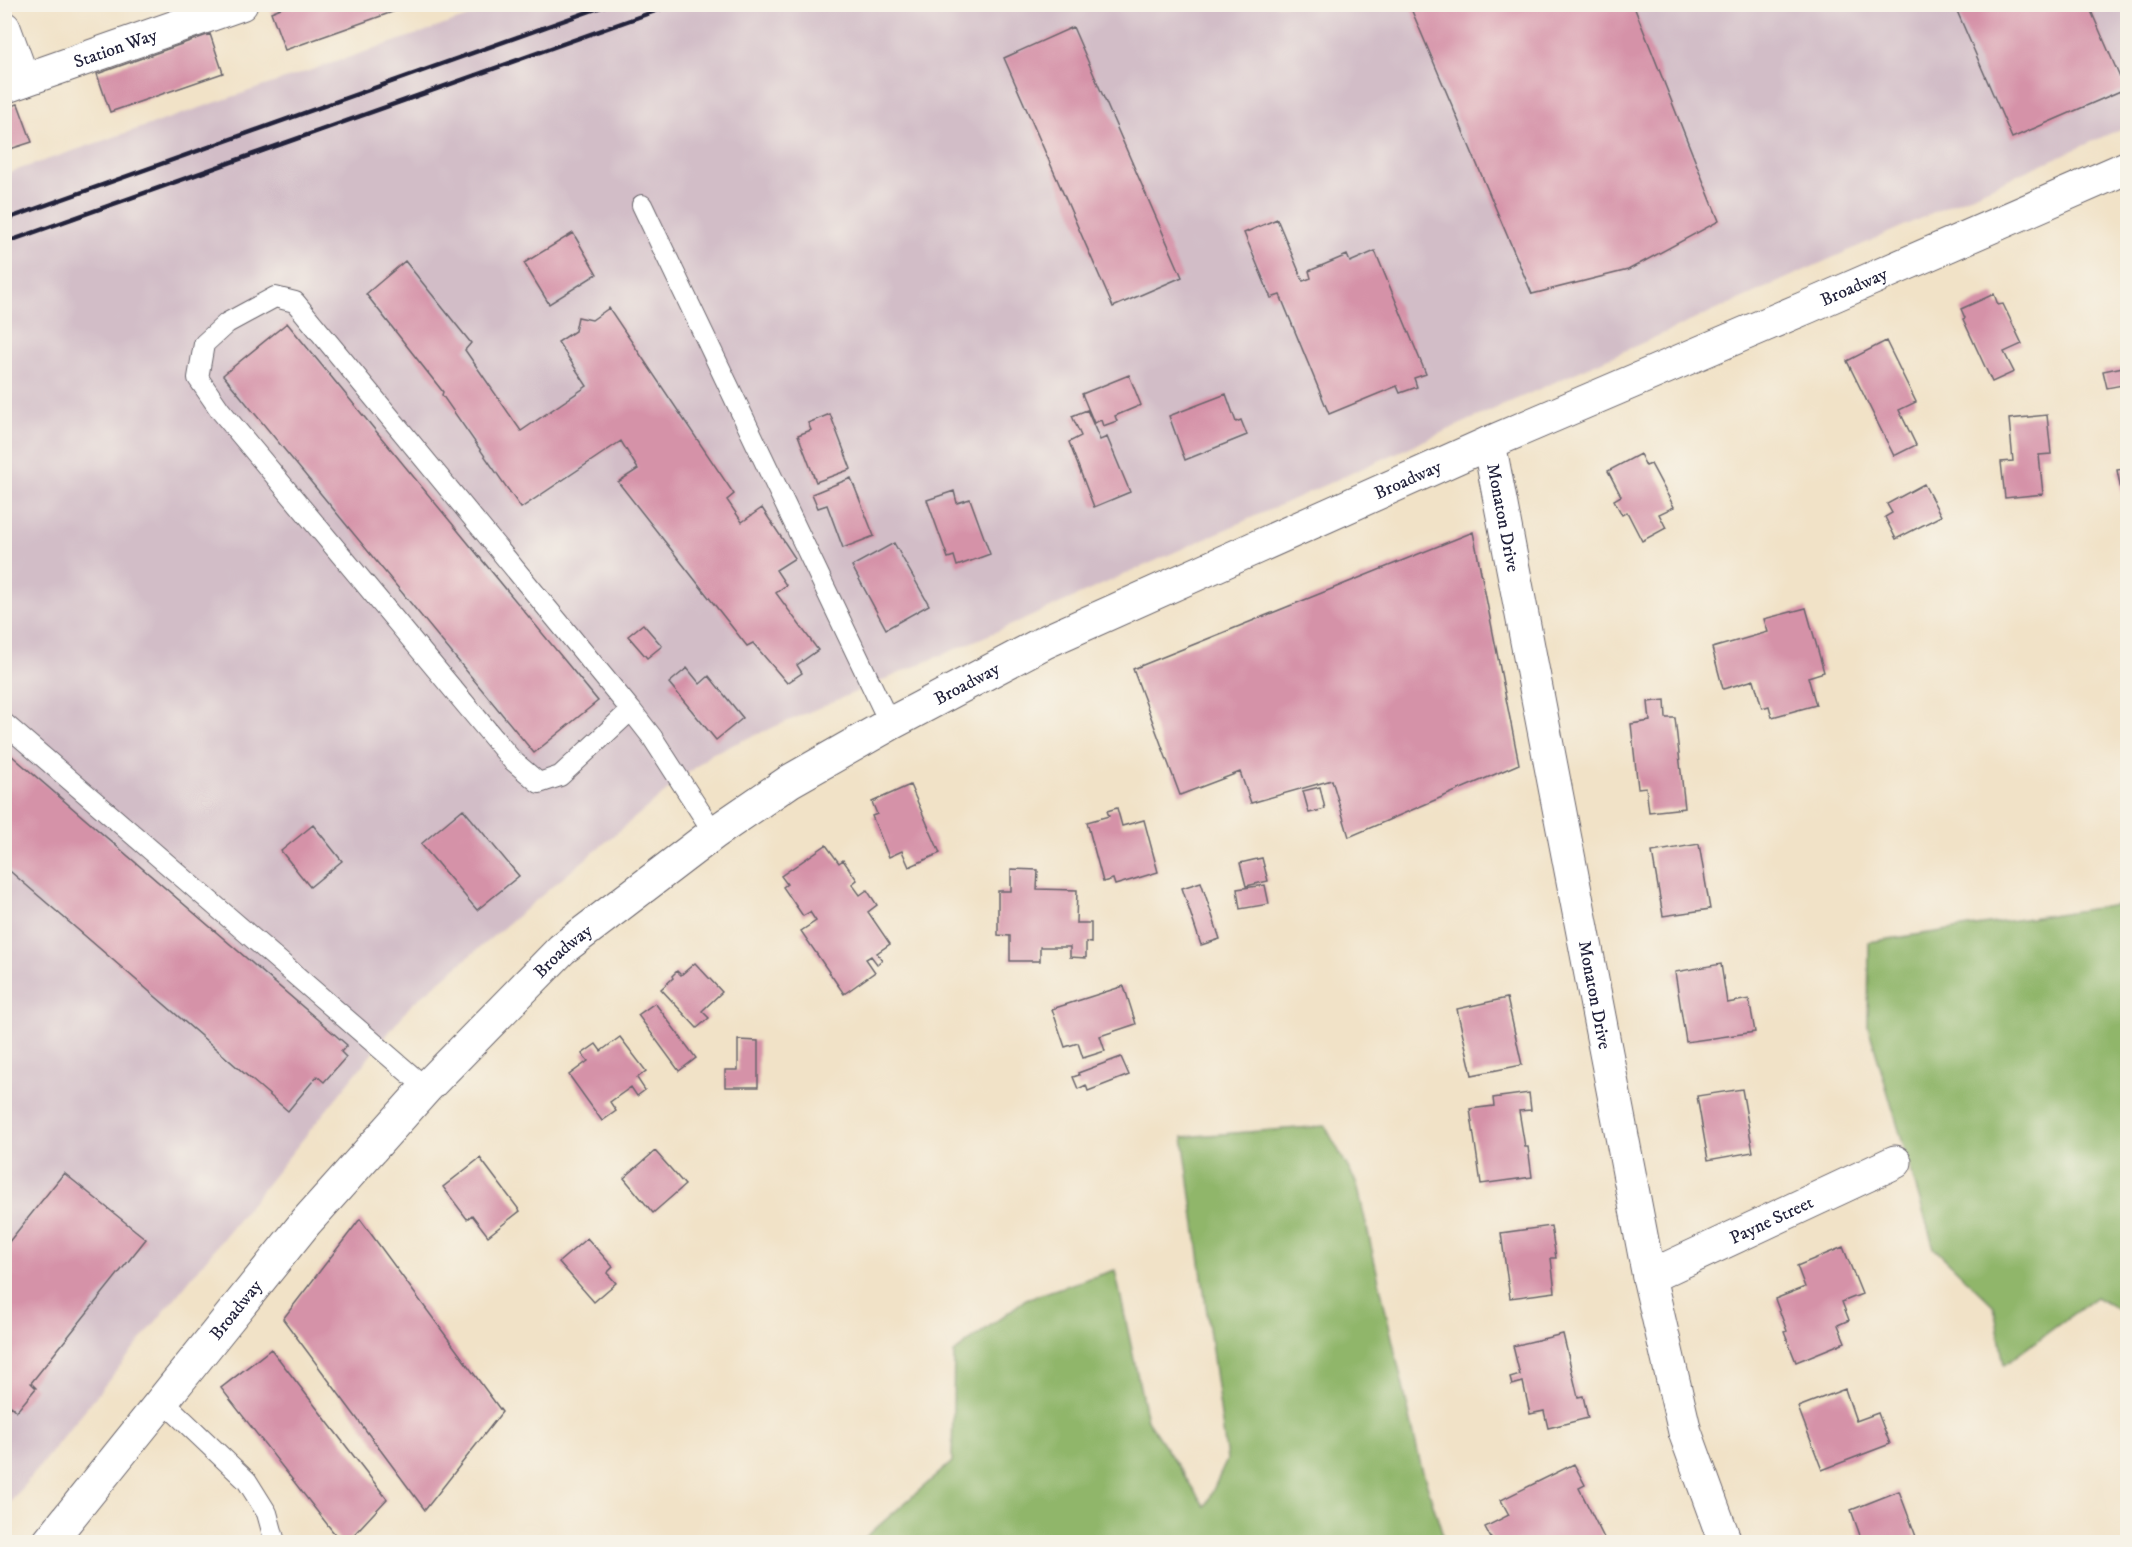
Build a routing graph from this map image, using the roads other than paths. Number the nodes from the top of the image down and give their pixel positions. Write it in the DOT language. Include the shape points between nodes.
graph roads {
  1 [pos="241,4"];
  2 [pos="4,28"];
  3 [pos="14,83"];
  4 [pos="2127,167"];
  5 [pos="642,205"];
  6 [pos="1489,443"];
  7 [pos="630,710"];
  8 [pos="4,723"];
  9 [pos="890,724"];
  10 [pos="714,833"];
  11 [pos="426,1088"];
  12 [pos="1895,1162"];
  13 [pos="1649,1277"];
  14 [pos="163,1401"];
  15 [pos="49,1542"];
  16 [pos="275,1542"];
  17 [pos="1725,1542"];
  1 -- 3 [label="street, Station Way"];
  2 -- 3 [label="street, Station Way"];
  4 -- 6 [label="street, Broadway"];
  5 -- 9 [label="lane"];
  6 -- 9 [label="street, Broadway" via="1045,642"];
  6 -- 13 [label="street, Monaton Drive"];
  7 -- 7 [label="lane" via="295,302 275,297 226,323 204,344 198,378 220,410 512,760 539,783 560,776"];
  7 -- 10 [label="lane"];
  8 -- 11 [label="lane"];
  9 -- 10 [label="street, Broadway" via="790,781"];
  10 -- 11 [label="street, Broadway" via="562,949"];
  11 -- 14 [label="street, Broadway" via="306,1222"];
  12 -- 13 [label="street, Payne Street"];
  13 -- 17 [label="street, Monaton Drive" via="1685,1432"];
  14 -- 15 [label="street, Broadway"];
  14 -- 16 [label="lane" via="247,1481 267,1513"];
}
